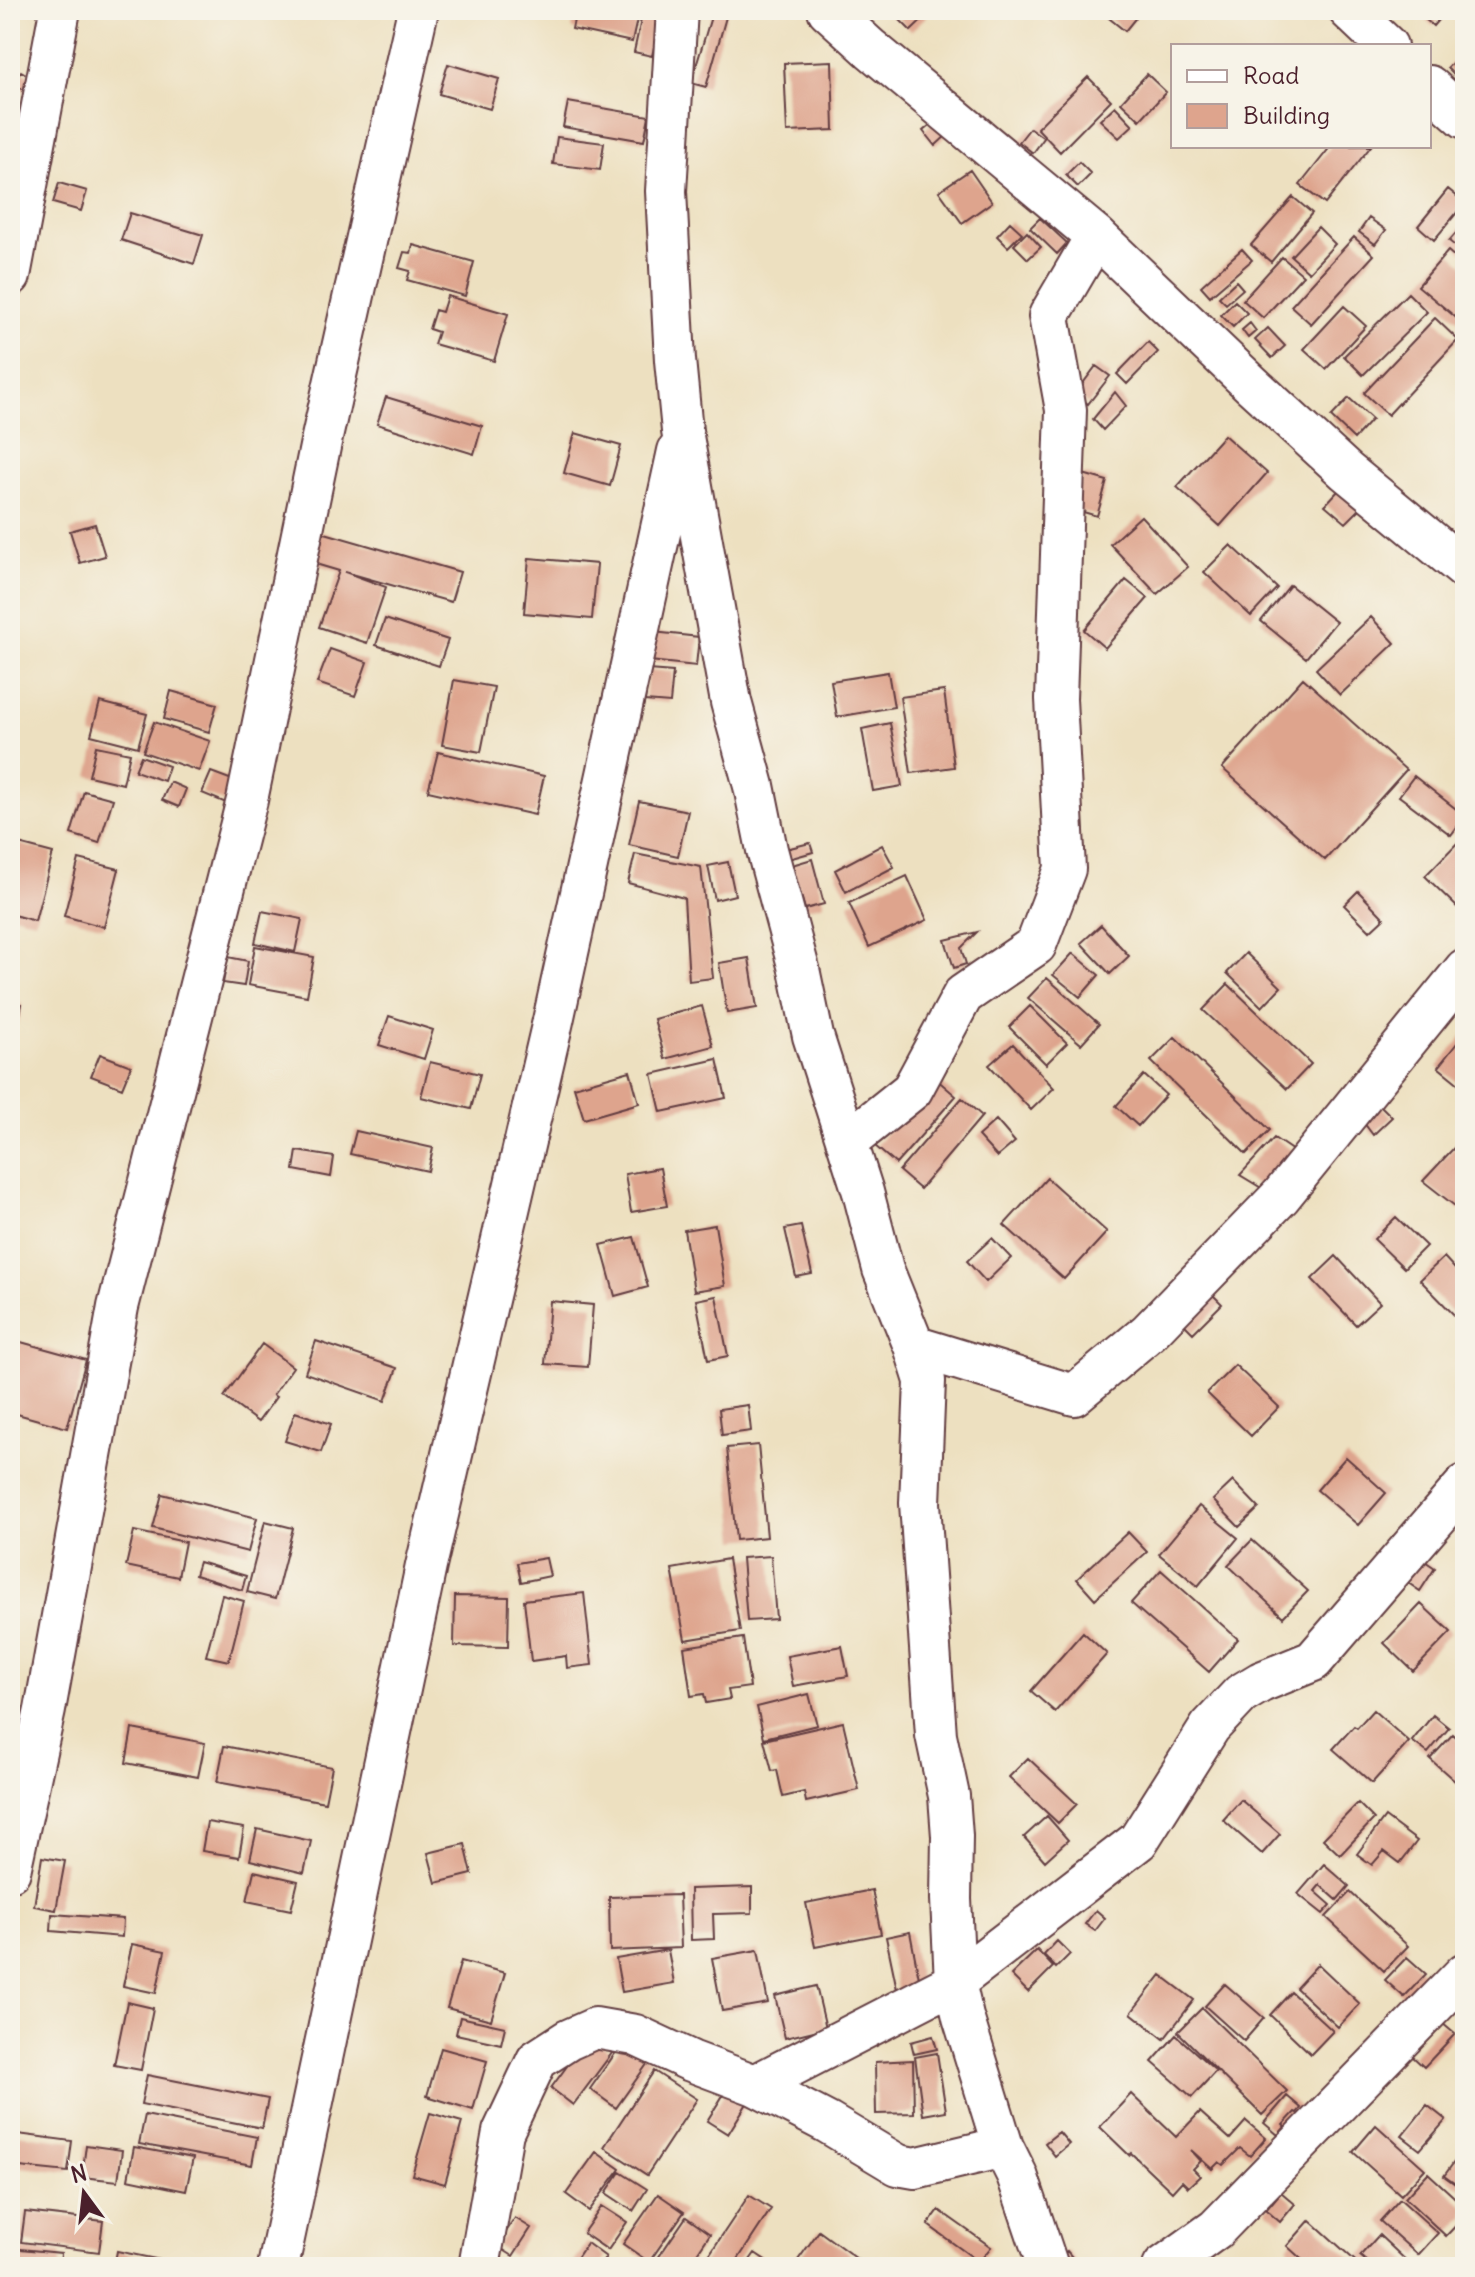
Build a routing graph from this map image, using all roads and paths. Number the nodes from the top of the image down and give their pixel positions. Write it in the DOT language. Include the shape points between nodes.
graph roads {
  1 [pos="60,10"];
  2 [pos="418,10"];
  3 [pos="677,10"];
  4 [pos="828,10"];
  5 [pos="1349,10"];
  6 [pos="1385,44"];
  7 [pos="1431,88"];
  8 [pos="1465,118"];
  9 [pos="1096,236"];
  10 [pos="10,276"];
  11 [pos="682,431"];
  12 [pos="1465,569"];
  13 [pos="1465,969"];
  14 [pos="847,1142"];
  15 [pos="914,1346"];
  16 [pos="1465,1485"];
  17 [pos="10,1871"];
  18 [pos="1465,1973"];
  19 [pos="955,1982"];
  20 [pos="755,2085"];
  21 [pos="1003,2147"];
  22 [pos="278,2267"];
  23 [pos="479,2267"];
  24 [pos="1048,2267"];
  25 [pos="1163,2267"];
  1 -- 10 [label="street"];
  2 -- 17 [label="street" via="247,800 118,1307 45,1710"];
  3 -- 11 [label="street" via="666,191"];
  4 -- 9 [label="street"];
  5 -- 6 [label="street"];
  7 -- 8 [label="street"];
  9 -- 12 [label="street" via="1346,471"];
  9 -- 14 [label="street" via="1049,316 1066,410 1056,699 1065,869 1036,945 963,995 912,1090"];
  11 -- 14 [label="street" via="731,702 813,1036"];
  11 -- 22 [label="street" via="426,1566"];
  13 -- 15 [label="street" via="1281,1196 1149,1332 1074,1395"];
  14 -- 15 [label="street" via="883,1269"];
  15 -- 19 [label="street" via="925,1381 920,1503 936,1735 951,1823"];
  16 -- 19 [label="street" via="1313,1661 1241,1694 1210,1727 1138,1841"];
  18 -- 25 [label="street" via="1216,2229"];
  19 -- 20 [label="street"];
  19 -- 21 [label="street"];
  20 -- 21 [label="street" via="898,2165 915,2168"];
  20 -- 23 [label="street" via="635,2035 595,2028 552,2049 537,2060 503,2132"];
  21 -- 24 [label="street"];
}
